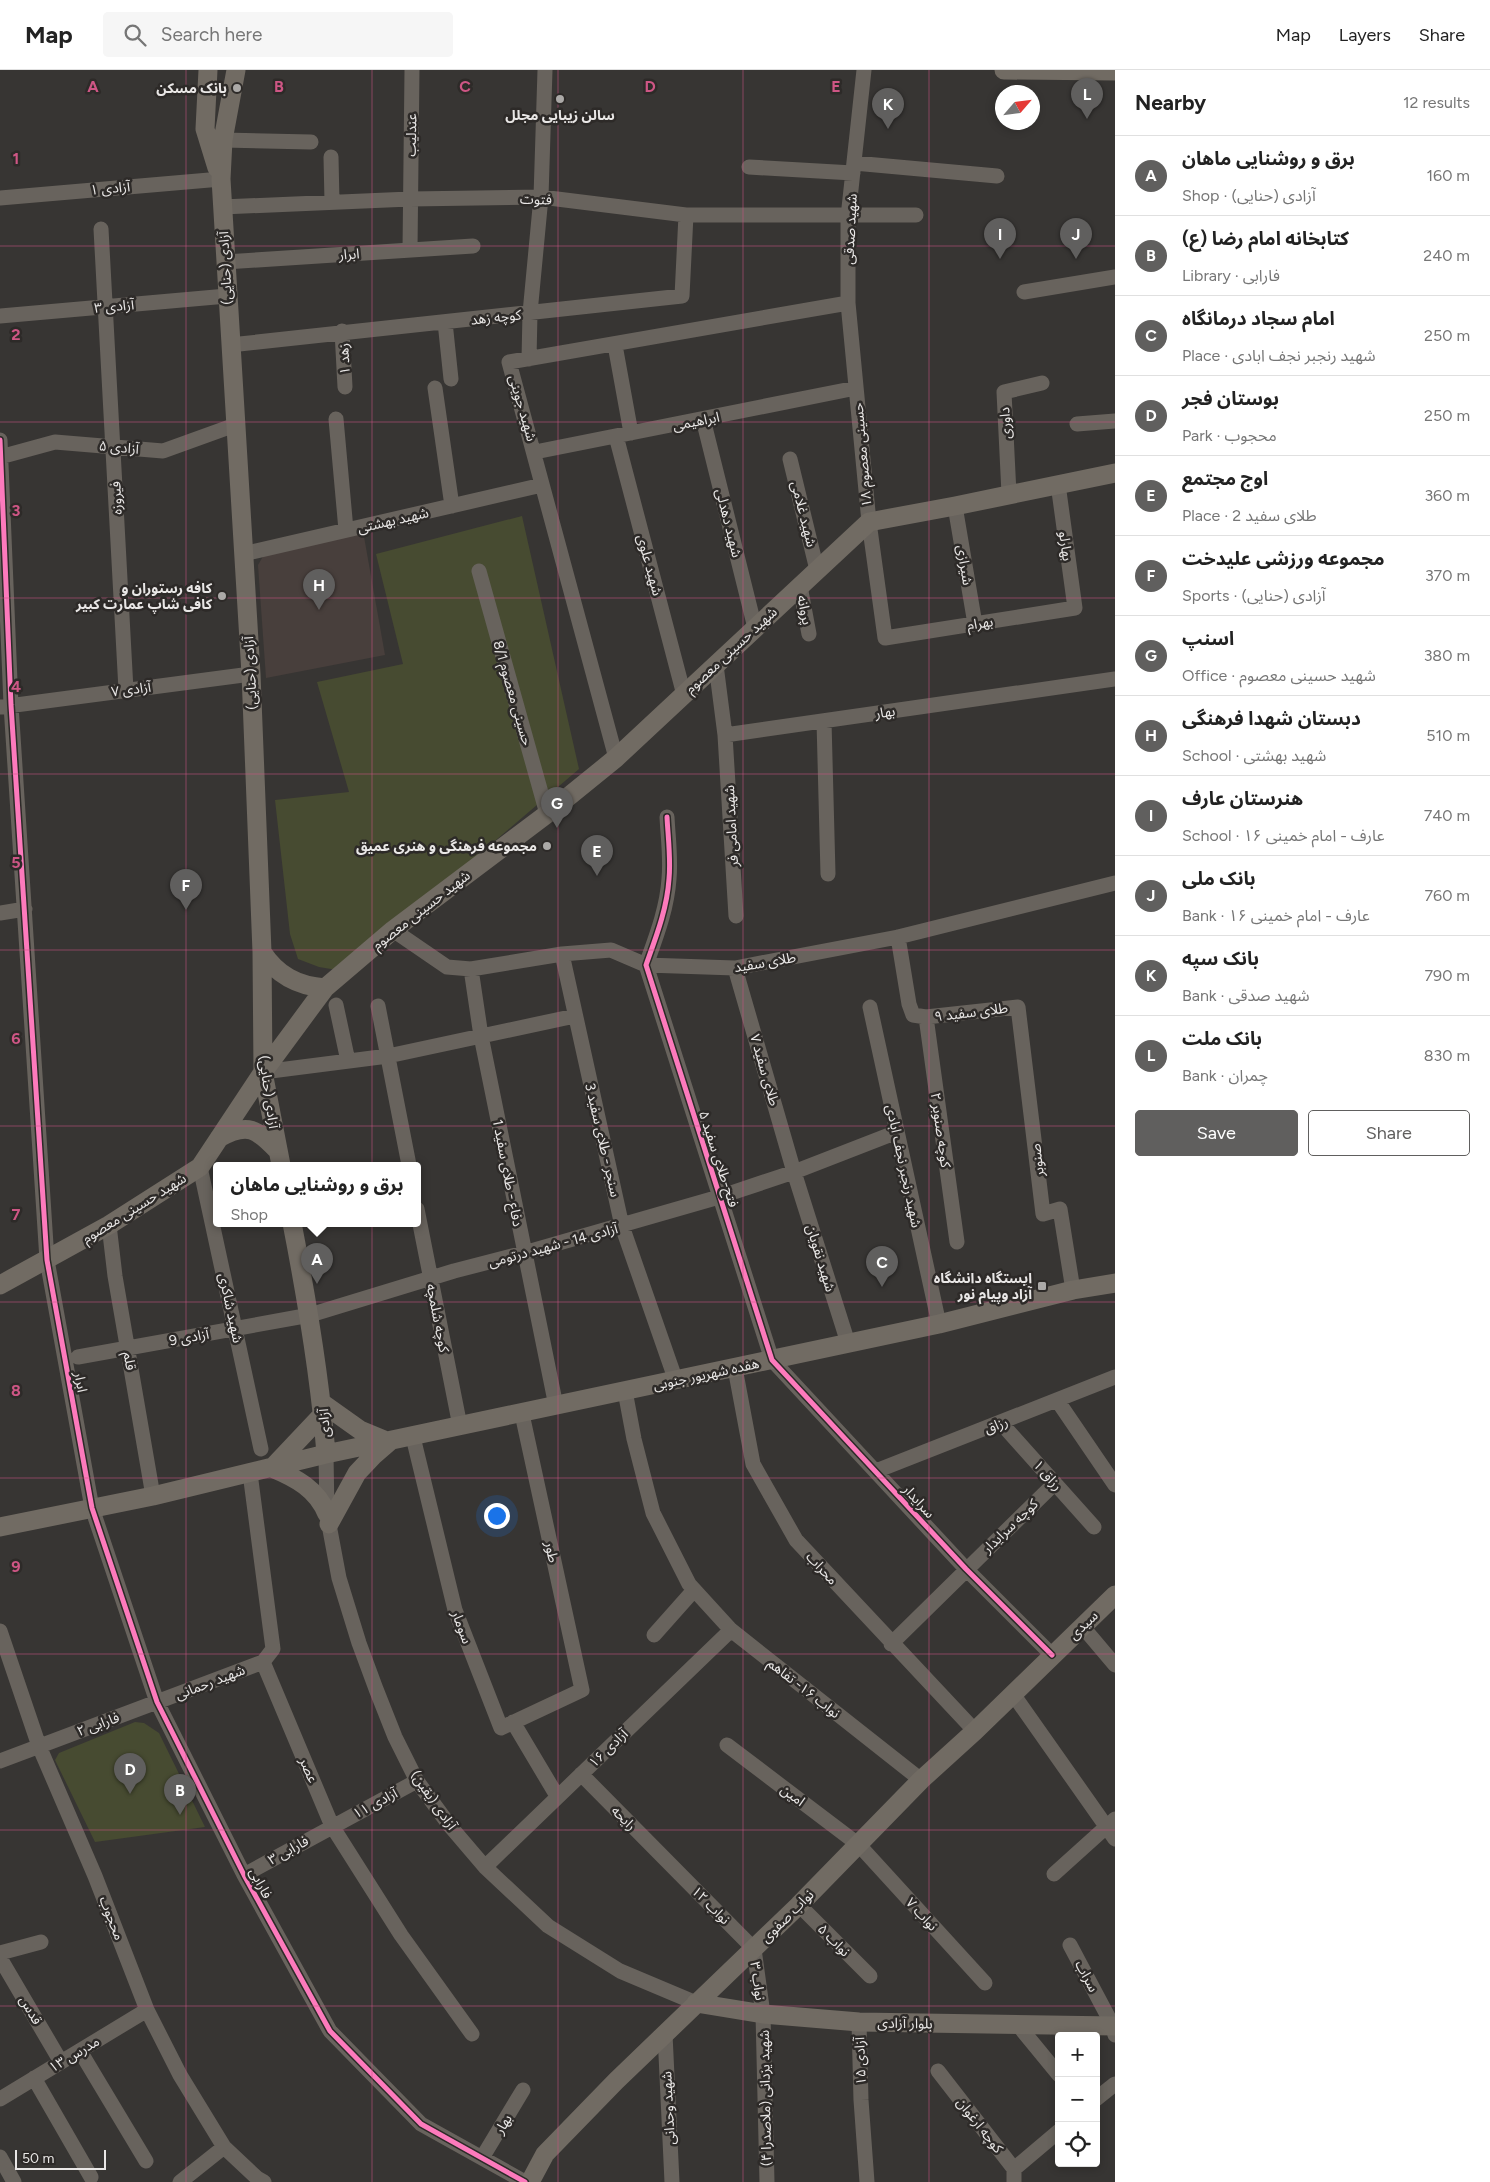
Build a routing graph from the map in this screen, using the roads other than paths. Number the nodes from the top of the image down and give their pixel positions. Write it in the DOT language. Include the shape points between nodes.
graph roads {
  1 [pos="208,70"];
  2 [pos="236,70"];
  3 [pos="412,70"];
  4 [pos="544,70"];
  5 [pos="864,70"];
  6 [pos="1004,70"];
  7 [pos="1115,71"];
  8 [pos="223,140"];
  9 [pos="311,142"];
  10 [pos="331,158"];
  11 [pos="750,167"];
  12 [pos="854,168"];
  13 [pos="997,176"];
  14 [pos="221,179"];
  15 [pos="541,197"];
  16 [pos="0,198"];
  17 [pos="410,199"];
  18 [pos="332,202"];
  19 [pos="222,207"];
  20 [pos="686,215"];
  21 [pos="916,215"];
  22 [pos="848,217"];
  23 [pos="101,229"];
  24 [pos="473,246"];
  25 [pos="410,250"];
  26 [pos="225,262"];
  27 [pos="1115,277"];
  28 [pos="1024,292"];
  29 [pos="227,296"];
  30 [pos="848,303"];
  31 [pos="105,307"];
  32 [pos="530,313"];
  33 [pos="0,316"];
  34 [pos="446,322"];
  35 [pos="342,331"];
  36 [pos="615,344"];
  37 [pos="230,345"];
  38 [pos="529,359"];
  39 [pos="450,379"];
  40 [pos="1042,383"];
  41 [pos="345,387"];
  42 [pos="435,388"];
  43 [pos="856,388"];
  44 [pos="336,419"];
  45 [pos="703,419"];
  46 [pos="1115,421"];
  47 [pos="235,424"];
  48 [pos="1077,424"];
  49 [pos="631,433"];
  50 [pos="616,436"];
  51 [pos="0,440"];
  52 [pos="113,446"];
  53 [pos="535,452"];
  54 [pos="0,457"];
  55 [pos="790,459"];
  56 [pos="1115,473"];
  57 [pos="1058,484"];
  58 [pos="542,485"];
  59 [pos="1009,494"];
  60 [pos="452,506"];
  61 [pos="955,506"];
  62 [pos="869,522"];
  63 [pos="346,530"];
  64 [pos="244,554"];
  65 [pos="818,570"];
  66 [pos="479,571"];
  67 [pos="800,586"];
  68 [pos="1075,608"];
  69 [pos="975,624"];
  70 [pos="755,628"];
  71 [pos="809,634"];
  72 [pos="885,638"];
  73 [pos="716,665"];
  74 [pos="251,674"];
  75 [pos="1115,680"];
  76 [pos="126,690"];
  77 [pos="684,695"];
  78 [pos="6,706"];
  79 [pos="824,721"];
  80 [pos="725,735"];
  81 [pos="616,758"];
  82 [pos="547,814"];
  83 [pos="667,817"];
  84 [pos="828,874"];
  85 [pos="1115,883"];
  86 [pos="25,910"];
  87 [pos="0,913"];
  88 [pos="736,916"];
  89 [pos="393,930"];
  90 [pos="898,936"];
  91 [pos="262,952"];
  92 [pos="562,954"];
  93 [pos="646,965"];
  94 [pos="736,968"];
  95 [pos="471,969"];
  96 [pos="325,988"];
  97 [pos="336,1005"];
  98 [pos="378,1006"];
  99 [pos="870,1007"];
  100 [pos="1018,1007"];
  101 [pos="575,1016"];
  102 [pos="926,1018"];
  103 [pos="481,1036"];
  104 [pos="388,1056"];
  105 [pos="348,1061"];
  106 [pos="263,1072"];
  107 [pos="897,1132"];
  108 [pos="219,1138"];
  109 [pos="280,1158"];
  110 [pos="408,1162"];
  111 [pos="200,1167"];
  112 [pos="794,1172"];
  113 [pos="719,1198"];
  114 [pos="110,1225"];
  115 [pos="213,1226"];
  116 [pos="622,1226"];
  117 [pos="213,1227"];
  118 [pos="293,1227"];
  119 [pos="420,1227"];
  120 [pos="956,1242"];
  121 [pos="524,1253"];
  122 [pos="47,1260"];
  123 [pos="430,1278"];
  124 [pos="1115,1283"];
  125 [pos="0,1286"];
  126 [pos="1073,1290"];
  127 [pos="310,1315"];
  128 [pos="939,1324"];
  129 [pos="236,1329"];
  130 [pos="848,1344"];
  131 [pos="127,1347"];
  132 [pos="78,1357"];
  133 [pos="772,1360"];
  134 [pos="735,1368"];
  135 [pos="676,1380"];
  136 [pos="1113,1382"];
  137 [pos="625,1391"];
  138 [pos="1057,1400"];
  139 [pos="322,1403"];
  140 [pos="556,1406"];
  141 [pos="522,1414"];
  142 [pos="1001,1424"];
  143 [pos="460,1426"];
  144 [pos="413,1437"];
  145 [pos="389,1442"];
  146 [pos="261,1449"];
  147 [pos="326,1454"];
  148 [pos="272,1468"];
  149 [pos="876,1471"];
  150 [pos="250,1474"];
  151 [pos="1055,1483"];
  152 [pos="1115,1485"];
  153 [pos="153,1496"];
  154 [pos="92,1508"];
  155 [pos="328,1519"];
  156 [pos="0,1527"];
  157 [pos="1094,1527"];
  158 [pos="966,1569"];
  159 [pos="694,1590"];
  160 [pos="1115,1595"];
  161 [pos="1082,1626"];
  162 [pos="731,1630"];
  163 [pos="0,1631"];
  164 [pos="654,1635"];
  165 [pos="891,1644"];
  166 [pos="1052,1655"];
  167 [pos="263,1662"];
  168 [pos="1115,1665"];
  169 [pos="1013,1694"];
  170 [pos="157,1702"];
  171 [pos="513,1722"];
  172 [pos="975,1731"];
  173 [pos="727,1744"];
  174 [pos="39,1746"];
  175 [pos="0,1761"];
  176 [pos="581,1774"];
  177 [pos="921,1780"];
  178 [pos="417,1781"];
  179 [pos="557,1796"];
  180 [pos="332,1826"];
  181 [pos="1112,1828"];
  182 [pos="859,1845"];
  183 [pos="667,1861"];
  184 [pos="485,1867"];
  185 [pos="1054,1874"];
  186 [pos="244,1875"];
  187 [pos="799,1905"];
  188 [pos="41,1942"];
  189 [pos="1070,1945"];
  190 [pos="754,1949"];
  191 [pos="0,1953"];
  192 [pos="0,1958"];
  193 [pos="870,1976"];
  194 [pos="985,1983"];
  195 [pos="696,2002"];
  196 [pos="147,2010"];
  197 [pos="763,2014"];
  198 [pos="859,2022"];
  199 [pos="1018,2025"];
  200 [pos="1114,2029"];
  201 [pos="472,2034"];
  202 [pos="665,2034"];
  203 [pos="80,2051"];
  204 [pos="61,2062"];
  205 [pos="938,2070"];
  206 [pos="1055,2070"];
  207 [pos="34,2078"];
  208 [pos="1115,2084"];
  209 [pos="524,2090"];
  210 [pos="1100,2097"];
  211 [pos="0,2099"];
  212 [pos="1055,2135"];
  213 [pos="224,2147"];
  214 [pos="0,2157"];
  215 [pos="482,2158"];
  216 [pos="146,2161"];
  217 [pos="91,2176"];
  218 [pos="1014,2176"];
  219 [pos="867,2181"];
  220 [pos="14,2182"];
  221 [pos="180,2182"];
  222 [pos="264,2182"];
  223 [pos="525,2182"];
  224 [pos="530,2182"];
  225 [pos="672,2182"];
  226 [pos="767,2182"];
  1 -- 14 [label="main road, آزادی (حنایی)" via="205,129"];
  2 -- 8 [label="main road, آزادی (حنایی)"];
  3 -- 17 [label="street, عندلیب"];
  4 -- 15 [label="street"];
  5 -- 12 [label="street, شهید صدقی"];
  6 -- 7 [label="main road"];
  8 -- 9 [label="street"];
  8 -- 14 [label="main road, آزادی (حنایی)"];
  10 -- 18 [label="street"];
  11 -- 12 [label="street"];
  12 -- 13 [label="street"];
  12 -- 22 [label="street, شهید صدقی"];
  14 -- 16 [label="street, آزادی ۱"];
  14 -- 19 [label="main road, آزادی (حنایی)"];
  15 -- 17 [label="street, فتوت"];
  15 -- 20 [label="street, فتوت"];
  15 -- 32 [label="street"];
  17 -- 18 [label="street, فتوت"];
  17 -- 25 [label="street, عندلیب"];
  18 -- 19 [label="street, فتوت"];
  19 -- 26 [label="main road, آزادی (حنایی)"];
  20 -- 22 [label="street, فتوت"];
  20 -- 32 [label="street, کوچه زهد" via="682,296"];
  21 -- 22 [label="street, فتوت"];
  22 -- 30 [label="street, شهید صدقی"];
  23 -- 31 [label="street, فیروزه"];
  24 -- 25 [label="street, ابرار"];
  25 -- 26 [label="street, ابرار"];
  26 -- 29 [label="main road, آزادی (حنایی)"];
  27 -- 28 [label="street"];
  29 -- 31 [label="street, آزادی ۳"];
  29 -- 37 [label="main road, آزادی (حنایی)"];
  30 -- 36 [label="street, شهید جوینی"];
  30 -- 43 [label="street, شهید صدقی"];
  31 -- 33 [label="street, آزادی ۳"];
  31 -- 52 [label="street, فیروزه"];
  32 -- 34 [label="street, کوچه زهد"];
  32 -- 38 [label="street"];
  34 -- 35 [label="street, کوچه زهد"];
  34 -- 39 [label="street"];
  35 -- 37 [label="street, کوچه زهد"];
  35 -- 41 [label="street, زهد ۱"];
  36 -- 38 [label="street, شهید جوینی"];
  36 -- 49 [label="street"];
  37 -- 47 [label="main road, آزادی (حنایی)"];
  38 -- 53 [label="street, شهید جوینی" via="509,362"];
  40 -- 59 [label="street, داوری" via="1004,392"];
  42 -- 60 [label="street"];
  43 -- 45 [label="street, ابراهیمی"];
  43 -- 62 [label="street, حسینی معصوم ۱۸"];
  44 -- 63 [label="street"];
  45 -- 49 [label="street, ابراهیمی"];
  45 -- 70 [label="street, شهید دهدلی"];
  46 -- 48 [label="street"];
  47 -- 52 [label="street, آزادی ۵" via="163,451"];
  47 -- 64 [label="main road, آزادی (حنایی)"];
  49 -- 50 [label="street, ابراهیمی"];
  50 -- 53 [label="street, ابراهیمی"];
  50 -- 77 [label="street, شهید علوی"];
  51 -- 54 [label="street, ابرار"];
  52 -- 54 [label="street, آزادی ۵" via="55,442"];
  52 -- 76 [label="street, فیروزه"];
  53 -- 58 [label="street, شهید جوینی"];
  54 -- 78 [label="street, ابرار"];
  55 -- 65 [label="street, شهید غلامی"];
  56 -- 57 [label="main road"];
  57 -- 59 [label="main road"];
  57 -- 68 [label="street, بهارلو"];
  58 -- 60 [label="street, شهید بهشتی"];
  58 -- 81 [label="street, شهید جوینی"];
  59 -- 61 [label="main road"];
  60 -- 63 [label="street, شهید بهشتی"];
  61 -- 62 [label="main road"];
  61 -- 69 [label="street, شیرازی"];
  62 -- 65 [label="main road, شهید حسینی معصوم"];
  62 -- 72 [label="street, حسینی معصوم ۱۸"];
  63 -- 64 [label="street, شهید بهشتی"];
  64 -- 74 [label="main road, آزادی (حنایی)"];
  65 -- 67 [label="main road, شهید حسینی معصوم"];
  66 -- 82 [label="street, حسینی معصوم 8/1"];
  67 -- 70 [label="main road, شهید حسینی معصوم"];
  67 -- 71 [label="street, پروانه"];
  68 -- 69 [label="street, بهرام"];
  69 -- 72 [label="street, بهرام"];
  70 -- 73 [label="main road, شهید حسینی معصوم"];
  73 -- 77 [label="main road, شهید حسینی معصوم"];
  73 -- 80 [label="street"];
  74 -- 76 [label="street, آزادی ۷"];
  74 -- 91 [label="main road, آزادی (حنایی)"];
  75 -- 79 [label="street, بهار"];
  76 -- 78 [label="street, آزادی ۷"];
  77 -- 81 [label="main road, شهید حسینی معصوم"];
  78 -- 86 [label="street, ابرار"];
  79 -- 80 [label="street, بهار"];
  79 -- 84 [label="street"];
  80 -- 88 [label="street, شهید امامی فر"];
  81 -- 82 [label="main road, شهید حسینی معصوم"];
  82 -- 89 [label="main road, شهید حسینی معصوم"];
  83 -- 93 [label="street" via="670,878 662,919"];
  85 -- 90 [label="street, طلای سفید"];
  86 -- 87 [label="street"];
  86 -- 122 [label="street, ابرار"];
  89 -- 95 [label="street, طلای سفید" via="447,968"];
  89 -- 96 [label="main road, شهید حسینی معصوم"];
  90 -- 94 [label="street, طلای سفید"];
  90 -- 102 [label="street, طلای سفید ۹" via="909,1004 913,1015"];
  91 -- 96 [label="main road" via="288,979"];
  91 -- 106 [label="main road, آزادی (حنایی)"];
  92 -- 93 [label="street, طلای سفید" via="611,950"];
  92 -- 95 [label="street, طلای سفید"];
  92 -- 101 [label="street, سنجر - طلای سفید 3"];
  93 -- 94 [label="street, طلای سفید"];
  93 -- 113 [label="street, فتح-طلای سفید ۵"];
  94 -- 112 [label="street, طلای سفید ۷"];
  95 -- 103 [label="street, دفاع - طلای سفید 1"];
  96 -- 106 [label="main road, شهید حسینی معصوم"];
  97 -- 105 [label="street"];
  98 -- 104 [label="street"];
  99 -- 107 [label="street, شهید رنجبر نجف ابادی"];
  100 -- 102 [label="street, طلای سفید ۹"];
  100 -- 126 [label="street, صنوبر" via="1043,1214 1060,1209"];
  101 -- 103 [label="street"];
  101 -- 116 [label="street, سنجر - طلای سفید 3"];
  102 -- 120 [label="street, کوچه صنوبر ۲"];
  103 -- 104 [label="street"];
  103 -- 121 [label="street, دفاع - طلای سفید 1"];
  104 -- 105 [label="street"];
  104 -- 110 [label="street"];
  105 -- 106 [label="street"];
  106 -- 108 [label="main road, شهید حسینی معصوم"];
  106 -- 109 [label="main road, آزادی (حنایی)"];
  107 -- 112 [label="street, آزادی 14 - شهید درتومی"];
  107 -- 128 [label="street, شهید رنجبر نجف ابادی"];
  108 -- 109 [label="main road" via="244,1128 258,1132"];
  108 -- 111 [label="main road, شهید حسینی معصوم"];
  111 -- 114 [label="main road, شهید حسینی معصوم"];
  111 -- 115 [label="street, شهید شاکری"];
  112 -- 113 [label="street, آزادی 14 - شهید درتومی"];
  112 -- 130 [label="street, شهید نقویان"];
  113 -- 116 [label="street, آزادی 14 - شهید درتومی"];
  113 -- 133 [label="street, فتح-طلای سفید ۵"];
  114 -- 122 [label="main road, شهید حسینی معصوم"];
  114 -- 131 [label="street, قلم" via="114,1276"];
  116 -- 121 [label="street, آزادی 14 - شهید درتومی"];
  116 -- 135 [label="street, سنجر - طلای سفید 3"];
  117 -- 129 [label="street, شهید شاکری"];
  118 -- 127 [label="main road"];
  119 -- 123 [label="street, کوچه شلمچه"];
  121 -- 123 [label="street, آزادی 14 - شهید درتومی"];
  121 -- 140 [label="street, دفاع - طلای سفید 1"];
  122 -- 125 [label="main road, شهید حسینی معصوم"];
  122 -- 154 [label="street, ابرار"];
  123 -- 127 [label="street, آزادی 14 - شهید درتومی"];
  123 -- 143 [label="street, کوچه شلمچه"];
  124 -- 126 [label="main road, هفده شهریور جنوبی"];
  126 -- 128 [label="main road, هفده شهریور جنوبی"];
  127 -- 129 [label="street, آزادی 9"];
  127 -- 139 [label="main road"];
  128 -- 130 [label="main road, هفده شهریور جنوبی"];
  129 -- 131 [label="street, آزادی 9"];
  129 -- 146 [label="street, شهید شاکری"];
  130 -- 133 [label="main road, هفده شهریور جنوبی"];
  131 -- 132 [label="street, آزادی 9"];
  131 -- 153 [label="street, قلم"];
  133 -- 134 [label="main road, هفده شهریور جنوبی"];
  133 -- 149 [label="street, سرایدار"];
  134 -- 135 [label="main road, هفده شهریور جنوبی"];
  134 -- 165 [label="street, محراب" via="753,1464 796,1540"];
  135 -- 137 [label="main road, هفده شهریور جنوبی"];
  136 -- 138 [label="street, رزاق"];
  137 -- 140 [label="main road, هفده شهریور جنوبی"];
  137 -- 159 [label="street, نواب ۱۶- تفاهم" via="653,1513"];
  138 -- 142 [label="street, رزاق"];
  138 -- 152 [label="street"];
  139 -- 145 [label="main road" via="360,1430"];
  139 -- 147 [label="main road, آزادی"];
  139 -- 148 [label="main road"];
  140 -- 141 [label="main road, هفده شهریور جنوبی"];
  141 -- 143 [label="main road, هفده شهریور جنوبی"];
  141 -- 171 [label="street, طور" via="582,1690"];
  142 -- 149 [label="street, رزاق"];
  142 -- 151 [label="street, رزاق ۱"];
  143 -- 144 [label="main road, هفده شهریور جنوبی"];
  144 -- 145 [label="main road, هفده شهریور جنوبی"];
  144 -- 171 [label="street, سومار" via="455,1610 501,1728"];
  145 -- 147 [label="main road, هفده شهریور جنوبی"];
  145 -- 155 [label="main road" via="357,1473"];
  147 -- 148 [label="main road, هفده شهریور جنوبی"];
  147 -- 155 [label="street, آزادی (یقین)"];
  148 -- 150 [label="main road, هفده شهریور جنوبی"];
  148 -- 155 [label="main road" via="302,1482 320,1501"];
  149 -- 158 [label="street, سرایدار"];
  150 -- 153 [label="main road, هفده شهریور جنوبی"];
  150 -- 167 [label="street" via="273,1649"];
  151 -- 157 [label="street, رزاق ۱"];
  151 -- 158 [label="street, کوچه سرایدار"];
  153 -- 154 [label="main road, هفده شهریور جنوبی"];
  154 -- 156 [label="main road"];
  154 -- 170 [label="street, فارابی"];
  155 -- 178 [label="street, آزادی (یقین)" via="339,1578 359,1643 395,1737"];
  158 -- 165 [label="street, کوچه سرایدار"];
  158 -- 166 [label="street, سرایدار"];
  159 -- 162 [label="street, نواب ۱۶- تفاهم"];
  159 -- 164 [label="street"];
  160 -- 161 [label="main road, سیدی"];
  161 -- 166 [label="main road, سیدی"];
  161 -- 168 [label="street"];
  162 -- 176 [label="street, آزادی ۱۶"];
  162 -- 177 [label="street, نواب ۱۶- تفاهم"];
  163 -- 174 [label="street, محجوب"];
  165 -- 172 [label="street, محراب"];
  166 -- 169 [label="main road, نواب صفوی"];
  167 -- 170 [label="street, شهید رحمانی"];
  167 -- 180 [label="street, عصر"];
  169 -- 172 [label="main road, نواب صفوی"];
  169 -- 181 [label="street"];
  170 -- 174 [label="street, فارابی ۲"];
  170 -- 186 [label="street, فارابی"];
  171 -- 179 [label="street"];
  172 -- 177 [label="main road, نواب صفوی"];
  173 -- 182 [label="street, امین"];
  174 -- 175 [label="street"];
  174 -- 196 [label="street, محجوب" via="95,1876"];
  176 -- 179 [label="street, آزادی ۱۶"];
  176 -- 183 [label="street, رایحه"];
  177 -- 182 [label="main road, نواب صفوی"];
  178 -- 180 [label="street, آزادی ۱۱"];
  178 -- 184 [label="street, آزادی (یقین)"];
  179 -- 184 [label="street, آزادی ۱۶"];
  180 -- 186 [label="street, فارابی ۳"];
  180 -- 201 [label="street, عصر" via="401,1935"];
  181 -- 185 [label="street"];
  182 -- 187 [label="main road, نواب صفوی"];
  182 -- 194 [label="street, نواب ۷"];
  183 -- 190 [label="street, نواب ۱‍۲"];
  184 -- 195 [label="street, آزادی (یقین)" via="548,1926 620,1971"];
  186 -- 215 [label="street, فارابی" via="330,2031 420,2124"];
  187 -- 190 [label="main road, نواب صفوی"];
  187 -- 193 [label="street, نواب ۵"];
  188 -- 191 [label="street"];
  189 -- 200 [label="street, سراب"];
  190 -- 195 [label="main road, نواب صفوی"];
  190 -- 197 [label="street, نواب ۳"];
  192 -- 204 [label="street, قدس"];
  195 -- 197 [label="main road, بلوار آزادی"];
  195 -- 202 [label="main road, نواب صفوی"];
  196 -- 203 [label="street, مدرس ۱۳"];
  196 -- 213 [label="street, محجوب" via="180,2075"];
  197 -- 198 [label="main road, بلوار آزادی"];
  197 -- 226 [label="street, شهید یزدانی (ملاصدرا ۴)"];
  198 -- 199 [label="main road, بلوار آزادی"];
  198 -- 219 [label="street, آزادی ۱۵"];
  199 -- 200 [label="main road, بلوار آزادی"];
  199 -- 206 [label="street"];
  202 -- 224 [label="main road, نواب صفوی" via="545,2154"];
  202 -- 225 [label="street, شهید وحدانی"];
  203 -- 204 [label="street, مدرس ۱۳"];
  203 -- 216 [label="street"];
  204 -- 207 [label="street, مدرس ۱۳"];
  205 -- 218 [label="street, کوچه ارغوان"];
  207 -- 211 [label="street, مدرس ۱۳"];
  207 -- 217 [label="street"];
  208 -- 210 [label="street"];
  209 -- 215 [label="street, بهار"];
  212 -- 218 [label="street"];
  213 -- 221 [label="street"];
  213 -- 222 [label="street, محجوب"];
  214 -- 220 [label="street"];
  215 -- 223 [label="street, فارابی"];
}
